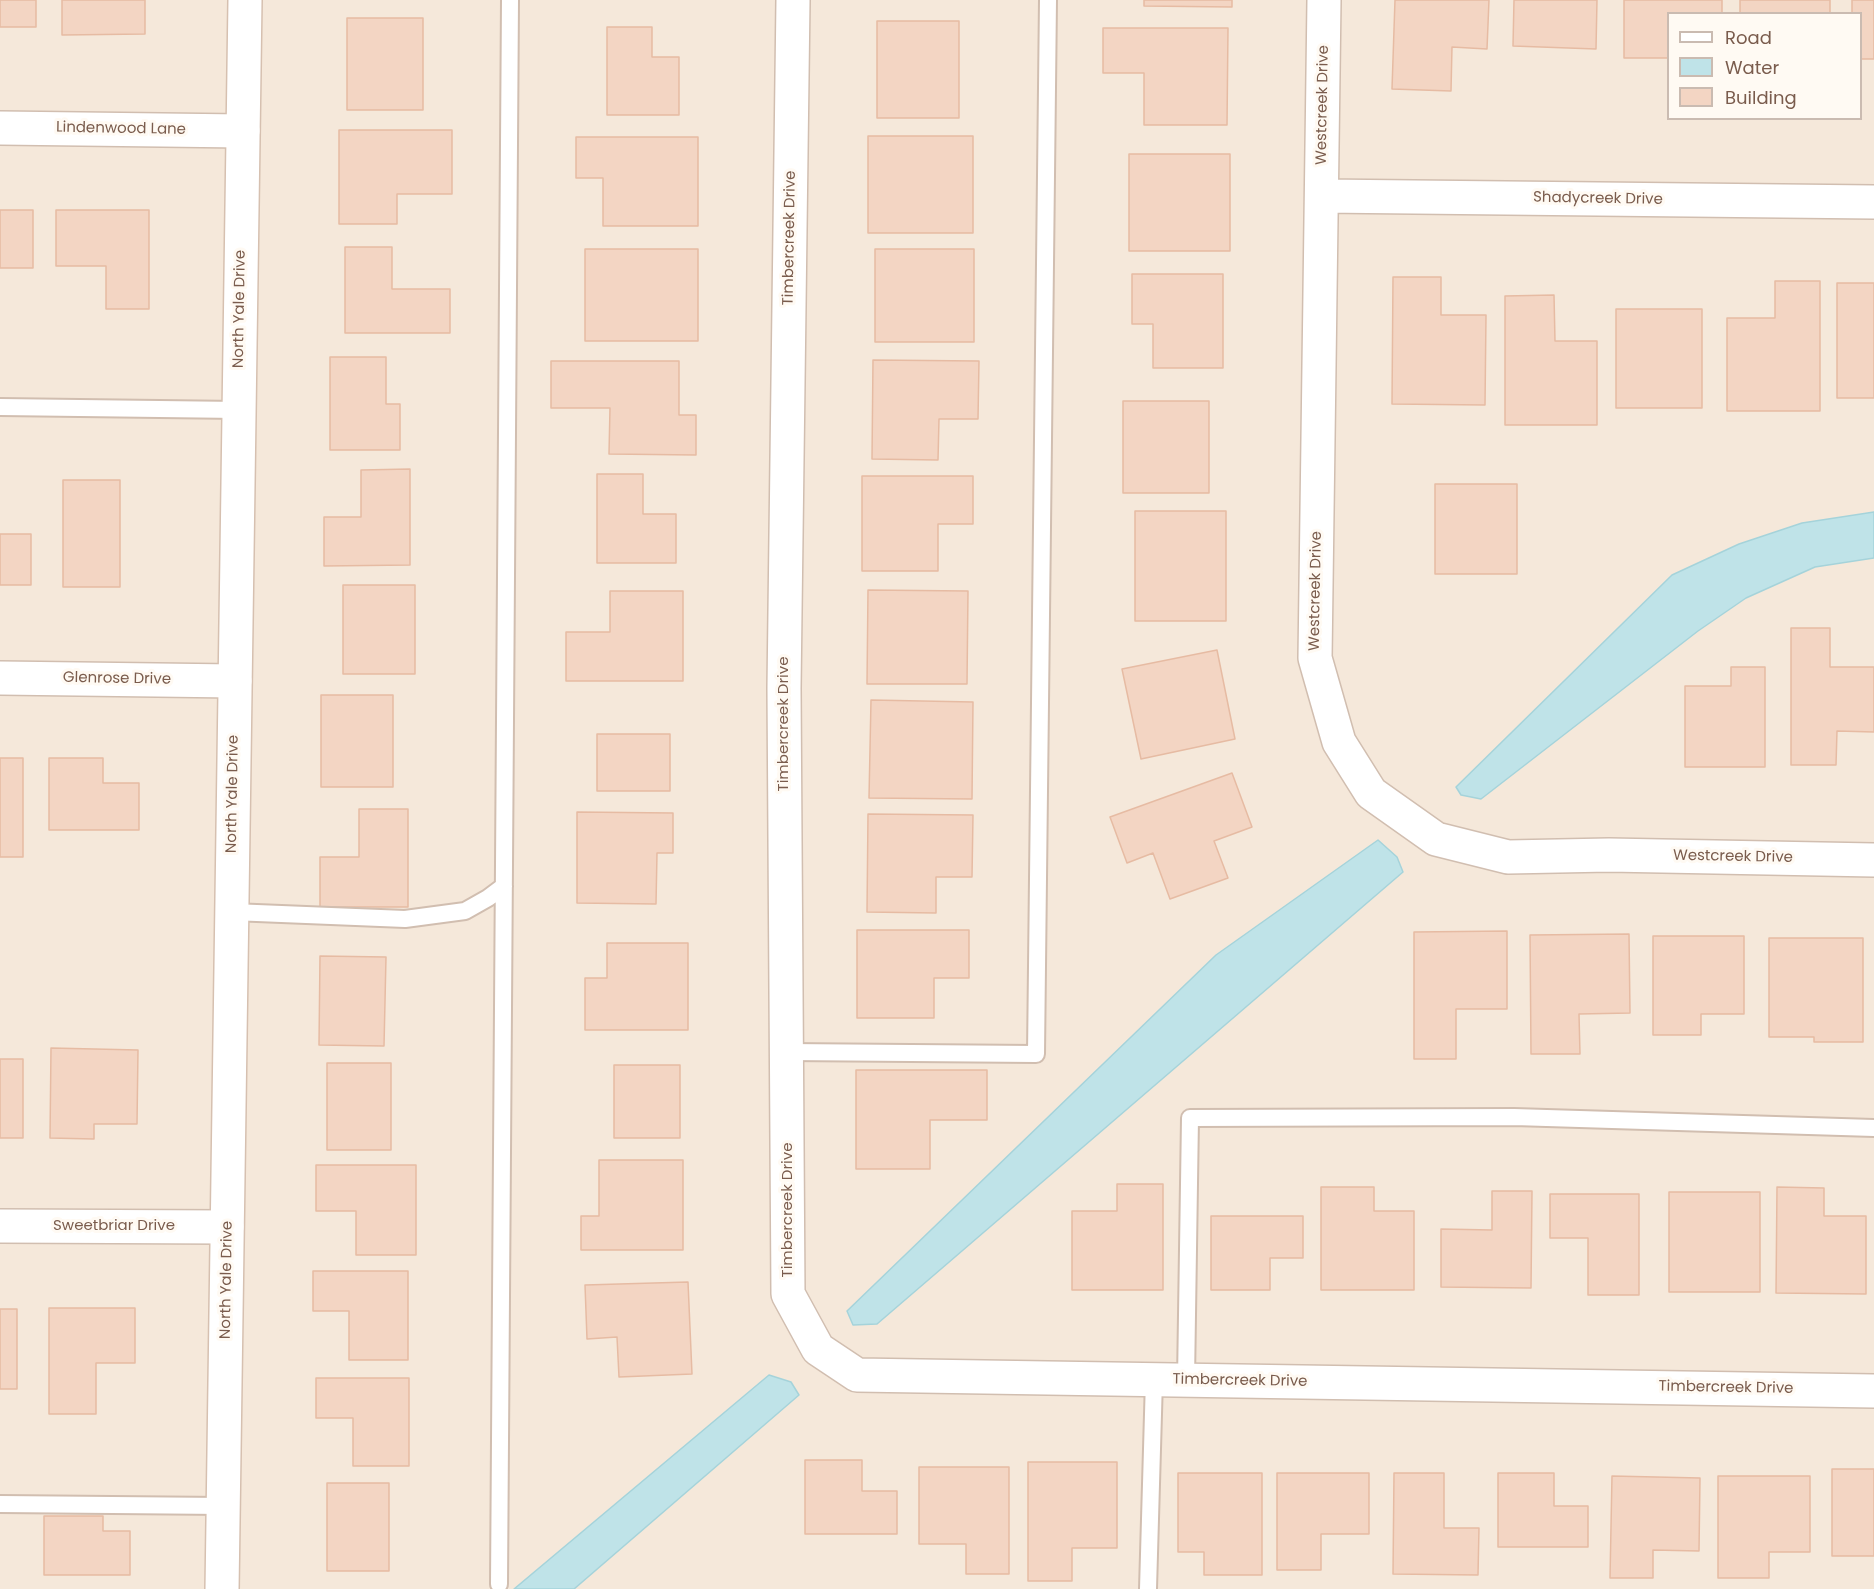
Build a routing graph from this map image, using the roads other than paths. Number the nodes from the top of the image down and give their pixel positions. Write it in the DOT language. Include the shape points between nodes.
graph roads {
  1 [pos="245,0"];
  2 [pos="510,0"];
  3 [pos="793,0"];
  4 [pos="1048,0"];
  5 [pos="1324,0"];
  6 [pos="0,128"];
  7 [pos="243,130"];
  8 [pos="1322,196"];
  9 [pos="1874,202"];
  10 [pos="0,407"];
  11 [pos="238,410"];
  12 [pos="0,678"];
  13 [pos="235,681"];
  14 [pos="1874,860"];
  15 [pos="504,886"];
  16 [pos="232,912"];
  17 [pos="786,1052"];
  18 [pos="1874,1128"];
  19 [pos="0,1226"];
  20 [pos="227,1227"];
  21 [pos="1154,1379"];
  22 [pos="1186,1380"];
  23 [pos="1874,1390"];
  24 [pos="0,1504"];
  25 [pos="224,1506"];
  26 [pos="499,1584"];
  27 [pos="222,1589"];
  28 [pos="1148,1589"];
  1 -- 7 [label="street, North Yale Drive"];
  2 -- 15 [label="lane"];
  3 -- 17 [label="street, Timbercreek Drive" via="784,688"];
  4 -- 17 [label="lane" via="1036,1054"];
  5 -- 8 [label="street, Westcreek Drive"];
  6 -- 7 [label="street, Lindenwood Lane"];
  7 -- 11 [label="street, North Yale Drive"];
  8 -- 9 [label="street, Shadycreek Drive"];
  8 -- 14 [label="street, Westcreek Drive" via="1315,658 1339,742 1371,793 1436,839 1508,857"];
  10 -- 11 [label="lane"];
  11 -- 13 [label="street, North Yale Drive"];
  12 -- 13 [label="street, Glenrose Drive"];
  13 -- 16 [label="street, North Yale Drive"];
  15 -- 16 [label="lane" via="465,911 405,919"];
  15 -- 26 [label="lane"];
  16 -- 20 [label="street, North Yale Drive"];
  17 -- 21 [label="street, Timbercreek Drive" via="788,1294 818,1349 857,1375"];
  18 -- 22 [label="lane" via="1514,1117 1191,1118"];
  19 -- 20 [label="street, Sweetbriar Drive"];
  20 -- 25 [label="street, North Yale Drive"];
  21 -- 22 [label="street, Timbercreek Drive"];
  21 -- 28 [label="lane"];
  22 -- 23 [label="street, Timbercreek Drive"];
  24 -- 25 [label="lane"];
  25 -- 27 [label="street, North Yale Drive"];
}
